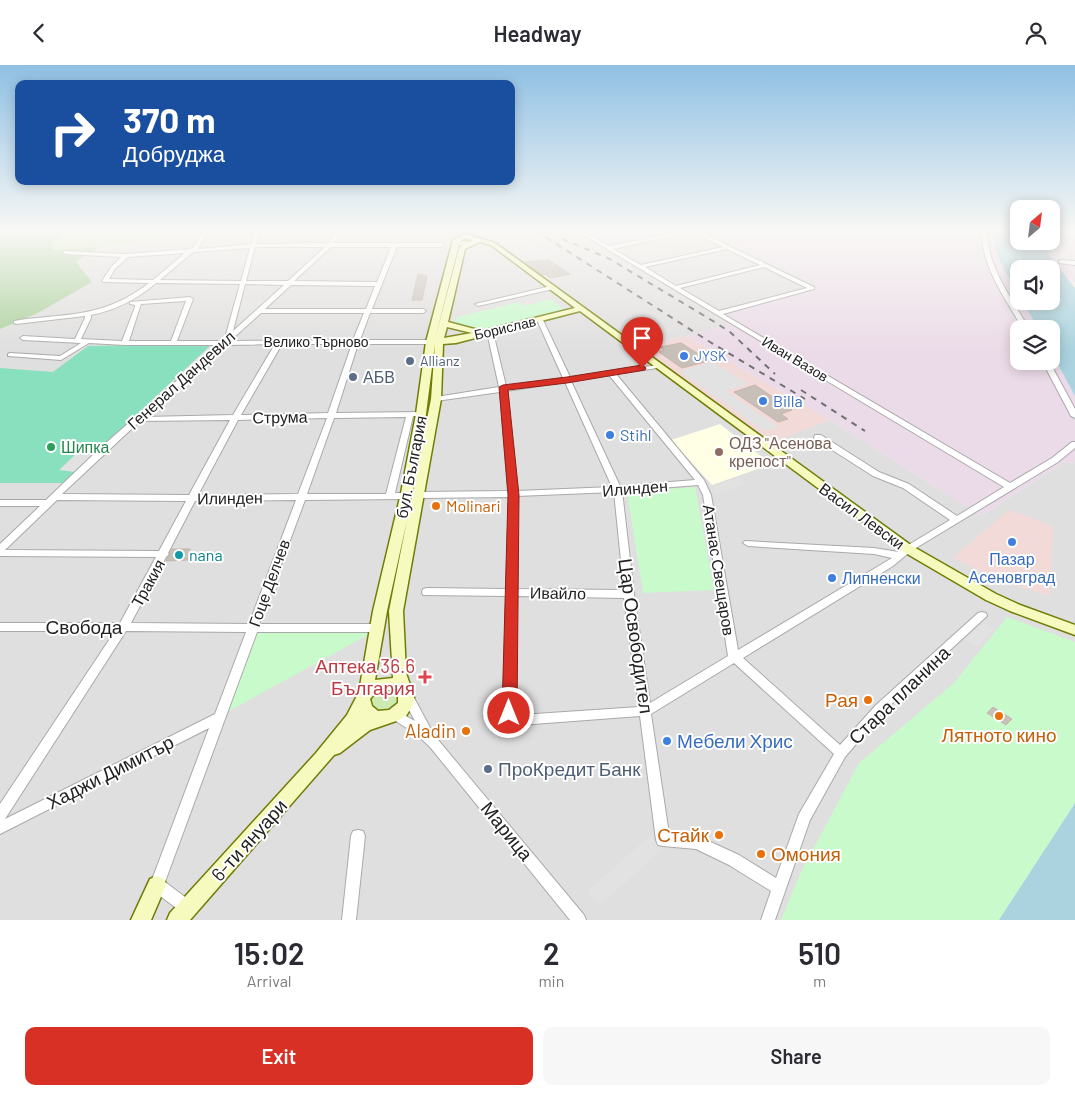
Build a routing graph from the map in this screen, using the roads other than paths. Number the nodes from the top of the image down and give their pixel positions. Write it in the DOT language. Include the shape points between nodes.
graph roads {
  1 [pos="111,271"];
  2 [pos="168,271"];
  3 [pos="245,271"];
  4 [pos="301,271"];
  5 [pos="385,271"];
  6 [pos="450,271"];
  7 [pos="457,271"];
  8 [pos="527,271"];
  9 [pos="646,271"];
  10 [pos="743,271"];
  11 [pos="778,271"];
  12 [pos="994,271"];
  13 [pos="154,283"];
  14 [pos="242,284"];
  15 [pos="287,284"];
  16 [pos="379,285"];
  17 [pos="551,288"];
  18 [pos="675,288"];
  19 [pos="125,302"];
  20 [pos="135,303"];
  21 [pos="478,304"];
  22 [pos="580,309"];
  23 [pos="260,311"];
  24 [pos="369,311"];
  25 [pos="423,311"];
  26 [pos="87,313"];
  27 [pos="719,313"];
  28 [pos="540,320"];
  29 [pos="1021,320"];
  30 [pos="232,321"];
  31 [pos="16,322"];
  32 [pos="246,322"];
  33 [pos="444,323"];
  34 [pos="488,332"];
  35 [pos="23,338"];
  36 [pos="225,340"];
  37 [pos="77,341"];
  38 [pos="356,341"];
  39 [pos="87,342"];
  40 [pos="280,342"];
  41 [pos="435,342"];
  42 [pos="125,343"];
  43 [pos="173,343"];
  44 [pos="10,355"];
  45 [pos="657,365"];
  46 [pos="1050,370"];
  47 [pos="611,373"];
  48 [pos="567,380"];
  49 [pos="503,387"];
  50 [pos="436,399"];
  51 [pos="415,414"];
  52 [pos="1075,415"];
  53 [pos="331,416"];
  54 [pos="236,418"];
  55 [pos="138,419"];
  56 [pos="818,437"];
  57 [pos="1075,444"];
  58 [pos="701,482"];
  59 [pos="1010,487"];
  60 [pos="618,491"];
  61 [pos="406,495"];
  62 [pos="419,495"];
  63 [pos="513,495"];
  64 [pos="390,496"];
  65 [pos="301,497"];
  66 [pos="192,498"];
  67 [pos="50,500"];
  68 [pos="0,503"];
  69 [pos="956,521"];
  70 [pos="940,530"];
  71 [pos="748,543"];
  72 [pos="0,549"];
  73 [pos="0,553"];
  74 [pos="904,553"];
  75 [pos="164,554"];
  76 [pos="427,592"];
  77 [pos="510,592"];
  78 [pos="629,594"];
  79 [pos="982,617"];
  80 [pos="0,627"];
  81 [pos="253,627"];
  82 [pos="123,628"];
  83 [pos="377,628"];
  84 [pos="1075,630"];
  85 [pos="734,657"];
  86 [pos="405,691"];
  87 [pos="365,696"];
  88 [pos="646,711"];
  89 [pos="220,717"];
  90 [pos="387,717"];
  91 [pos="434,743"];
  92 [pos="841,753"];
  93 [pos="321,759"];
  94 [pos="0,815"];
  95 [pos="0,828"];
  96 [pos="358,836"];
  97 [pos="156,885"];
  98 [pos="780,889"];
  99 [pos="183,914"];
  100 [pos="141,920"];
  101 [pos="349,920"];
  102 [pos="579,920"];
  103 [pos="768,920"];
  1 -- 13 [label="street" via="105,281"];
  2 -- 13 [label="street"];
  3 -- 14 [label="street"];
  4 -- 15 [label="street, Генерал Дандевил"];
  5 -- 16 [label="street, Гоце Делчев"];
  6 -- 41 [label="main road, бул. България"];
  7 -- 33 [label="main road, бул. България"];
  8 -- 17 [label="main road, Васил Левски"];
  9 -- 18 [label="street, Иван Вазов"];
  10 -- 18 [label="street"];
  11 -- 27 [label="street" via="812,288"];
  12 -- 29 [label="street"];
  13 -- 14 [label="street"];
  13 -- 19 [label="street"];
  14 -- 15 [label="street"];
  14 -- 30 [label="street"];
  15 -- 16 [label="street"];
  15 -- 23 [label="street, Генерал Дандевил"];
  16 -- 24 [label="street, Гоце Делчев"];
  17 -- 21 [label="street"];
  17 -- 22 [label="main road, Васил Левски"];
  18 -- 27 [label="street, Иван Вазов"];
  19 -- 20 [label="street"];
  19 -- 26 [label="street"];
  20 -- 42 [label="street" via="138,307"];
  20 -- 43 [label="street" via="190,299"];
  22 -- 28 [label="main road, Борислав"];
  22 -- 45 [label="main road, Васил Левски"];
  23 -- 24 [label="street"];
  23 -- 32 [label="street, Генерал Дандевил"];
  24 -- 25 [label="street"];
  24 -- 38 [label="street, Гоце Делчев"];
  26 -- 31 [label="street"];
  26 -- 37 [label="street" via="88,318"];
  27 -- 59 [label="street, Иван Вазов"];
  28 -- 34 [label="main road, Борислав"];
  28 -- 48 [label="street, Цар Освободител"];
  30 -- 32 [label="street"];
  30 -- 36 [label="street"];
  32 -- 36 [label="street, Генерал Дандевил"];
  33 -- 34 [label="main road"];
  33 -- 41 [label="main road, бул. България"];
  34 -- 41 [label="main road, Борислав"];
  34 -- 49 [label="street"];
  35 -- 37 [label="street, Велико Търново"];
  36 -- 40 [label="street, Велико Търново"];
  36 -- 43 [label="street, Велико Търново"];
  36 -- 55 [label="street, Генерал Дандевил"];
  37 -- 39 [label="street, Велико Търново"];
  38 -- 40 [label="street, Велико Търново"];
  38 -- 41 [label="street, Велико Търново"];
  38 -- 53 [label="street, Гоце Делчев"];
  39 -- 42 [label="street, Велико Търново"];
  39 -- 44 [label="street" via="62,358"];
  40 -- 54 [label="street, Тракия"];
  41 -- 50 [label="main road, бул. България"];
  41 -- 51 [label="main road, бул. България"];
  42 -- 43 [label="street, Велико Търново"];
  45 -- 47 [label="street"];
  45 -- 74 [label="main road, Васил Левски"];
  46 -- 52 [label="street"];
  47 -- 48 [label="street"];
  47 -- 58 [label="street, Атанас Свещаров"];
  48 -- 49 [label="street"];
  48 -- 60 [label="street, Цар Освободител"];
  49 -- 50 [label="street"];
  49 -- 63 [label="street"];
  50 -- 62 [label="main road, бул. България"];
  51 -- 53 [label="street, Струма"];
  51 -- 61 [label="main road, бул. България"];
  51 -- 64 [label="street"];
  53 -- 54 [label="street, Струма"];
  53 -- 65 [label="street, Гоце Делчев"];
  54 -- 55 [label="street, Струма"];
  54 -- 66 [label="street, Тракия"];
  55 -- 67 [label="street, Генерал Дандевил"];
  56 -- 69 [label="street" via="876,474 906,486"];
  57 -- 59 [label="street" via="1056,460"];
  58 -- 60 [label="street, Илинден"];
  58 -- 85 [label="street, Атанас Свещаров" via="707,495"];
  59 -- 69 [label="street"];
  60 -- 63 [label="street, Илинден"];
  60 -- 78 [label="street, Цар Освободител"];
  61 -- 64 [label="street, Илинден"];
  61 -- 83 [label="main road, бул. България"];
  62 -- 63 [label="street, Илинден"];
  62 -- 86 [label="main road, бул. България" via="396,611 399,673"];
  63 -- 77 [label="street"];
  64 -- 65 [label="street, Илинден"];
  65 -- 66 [label="street, Илинден"];
  65 -- 81 [label="street, Гоце Делчев"];
  66 -- 67 [label="street, Илинден"];
  66 -- 75 [label="street, Тракия"];
  67 -- 68 [label="street, Илинден"];
  67 -- 72 [label="street, Генерал Дандевил"];
  69 -- 70 [label="street"];
  70 -- 74 [label="street"];
  71 -- 74 [label="street"];
  73 -- 75 [label="street"];
  74 -- 84 [label="main road, Васил Левски" via="1015,608"];
  74 -- 85 [label="street"];
  75 -- 82 [label="street, Тракия"];
  76 -- 77 [label="street, Ивайло"];
  77 -- 78 [label="street, Ивайло"];
  77 -- 88 [label="street" via="509,713 512,718"];
  78 -- 88 [label="street, Цар Освободител"];
  79 -- 92 [label="street, Стара планина" via="880,708"];
  80 -- 82 [label="street, Свобода"];
  81 -- 82 [label="street, Свобода"];
  81 -- 83 [label="street, Свобода"];
  81 -- 89 [label="street, Гоце Делчев"];
  82 -- 94 [label="street, Тракия"];
  83 -- 87 [label="main road, бул. България"];
  85 -- 88 [label="street"];
  85 -- 92 [label="street, Атанас Свещаров"];
  86 -- 87 [label="main road" via="397,685 381,684"];
  86 -- 90 [label="main road" via="406,702 402,709"];
  86 -- 91 [label="street"];
  87 -- 90 [label="main road" via="362,706 366,712 372,717"];
  87 -- 93 [label="main road, бул. България" via="352,719"];
  88 -- 98 [label="street, Цар Освободител" via="663,840 697,843 734,860"];
  89 -- 95 [label="street, Хаджи Димитър"];
  89 -- 97 [label="street, Гоце Делчев"];
  90 -- 91 [label="street" via="420,730"];
  90 -- 93 [label="main road" via="365,725"];
  91 -- 102 [label="street, Марица"];
  92 -- 98 [label="street, Стара планина" via="804,818"];
  93 -- 99 [label="main road, 6-ти януари"];
  96 -- 101 [label="street"];
  97 -- 99 [label="street"];
  97 -- 100 [label="main road"];
  98 -- 103 [label="street, Стара планина"];
}
